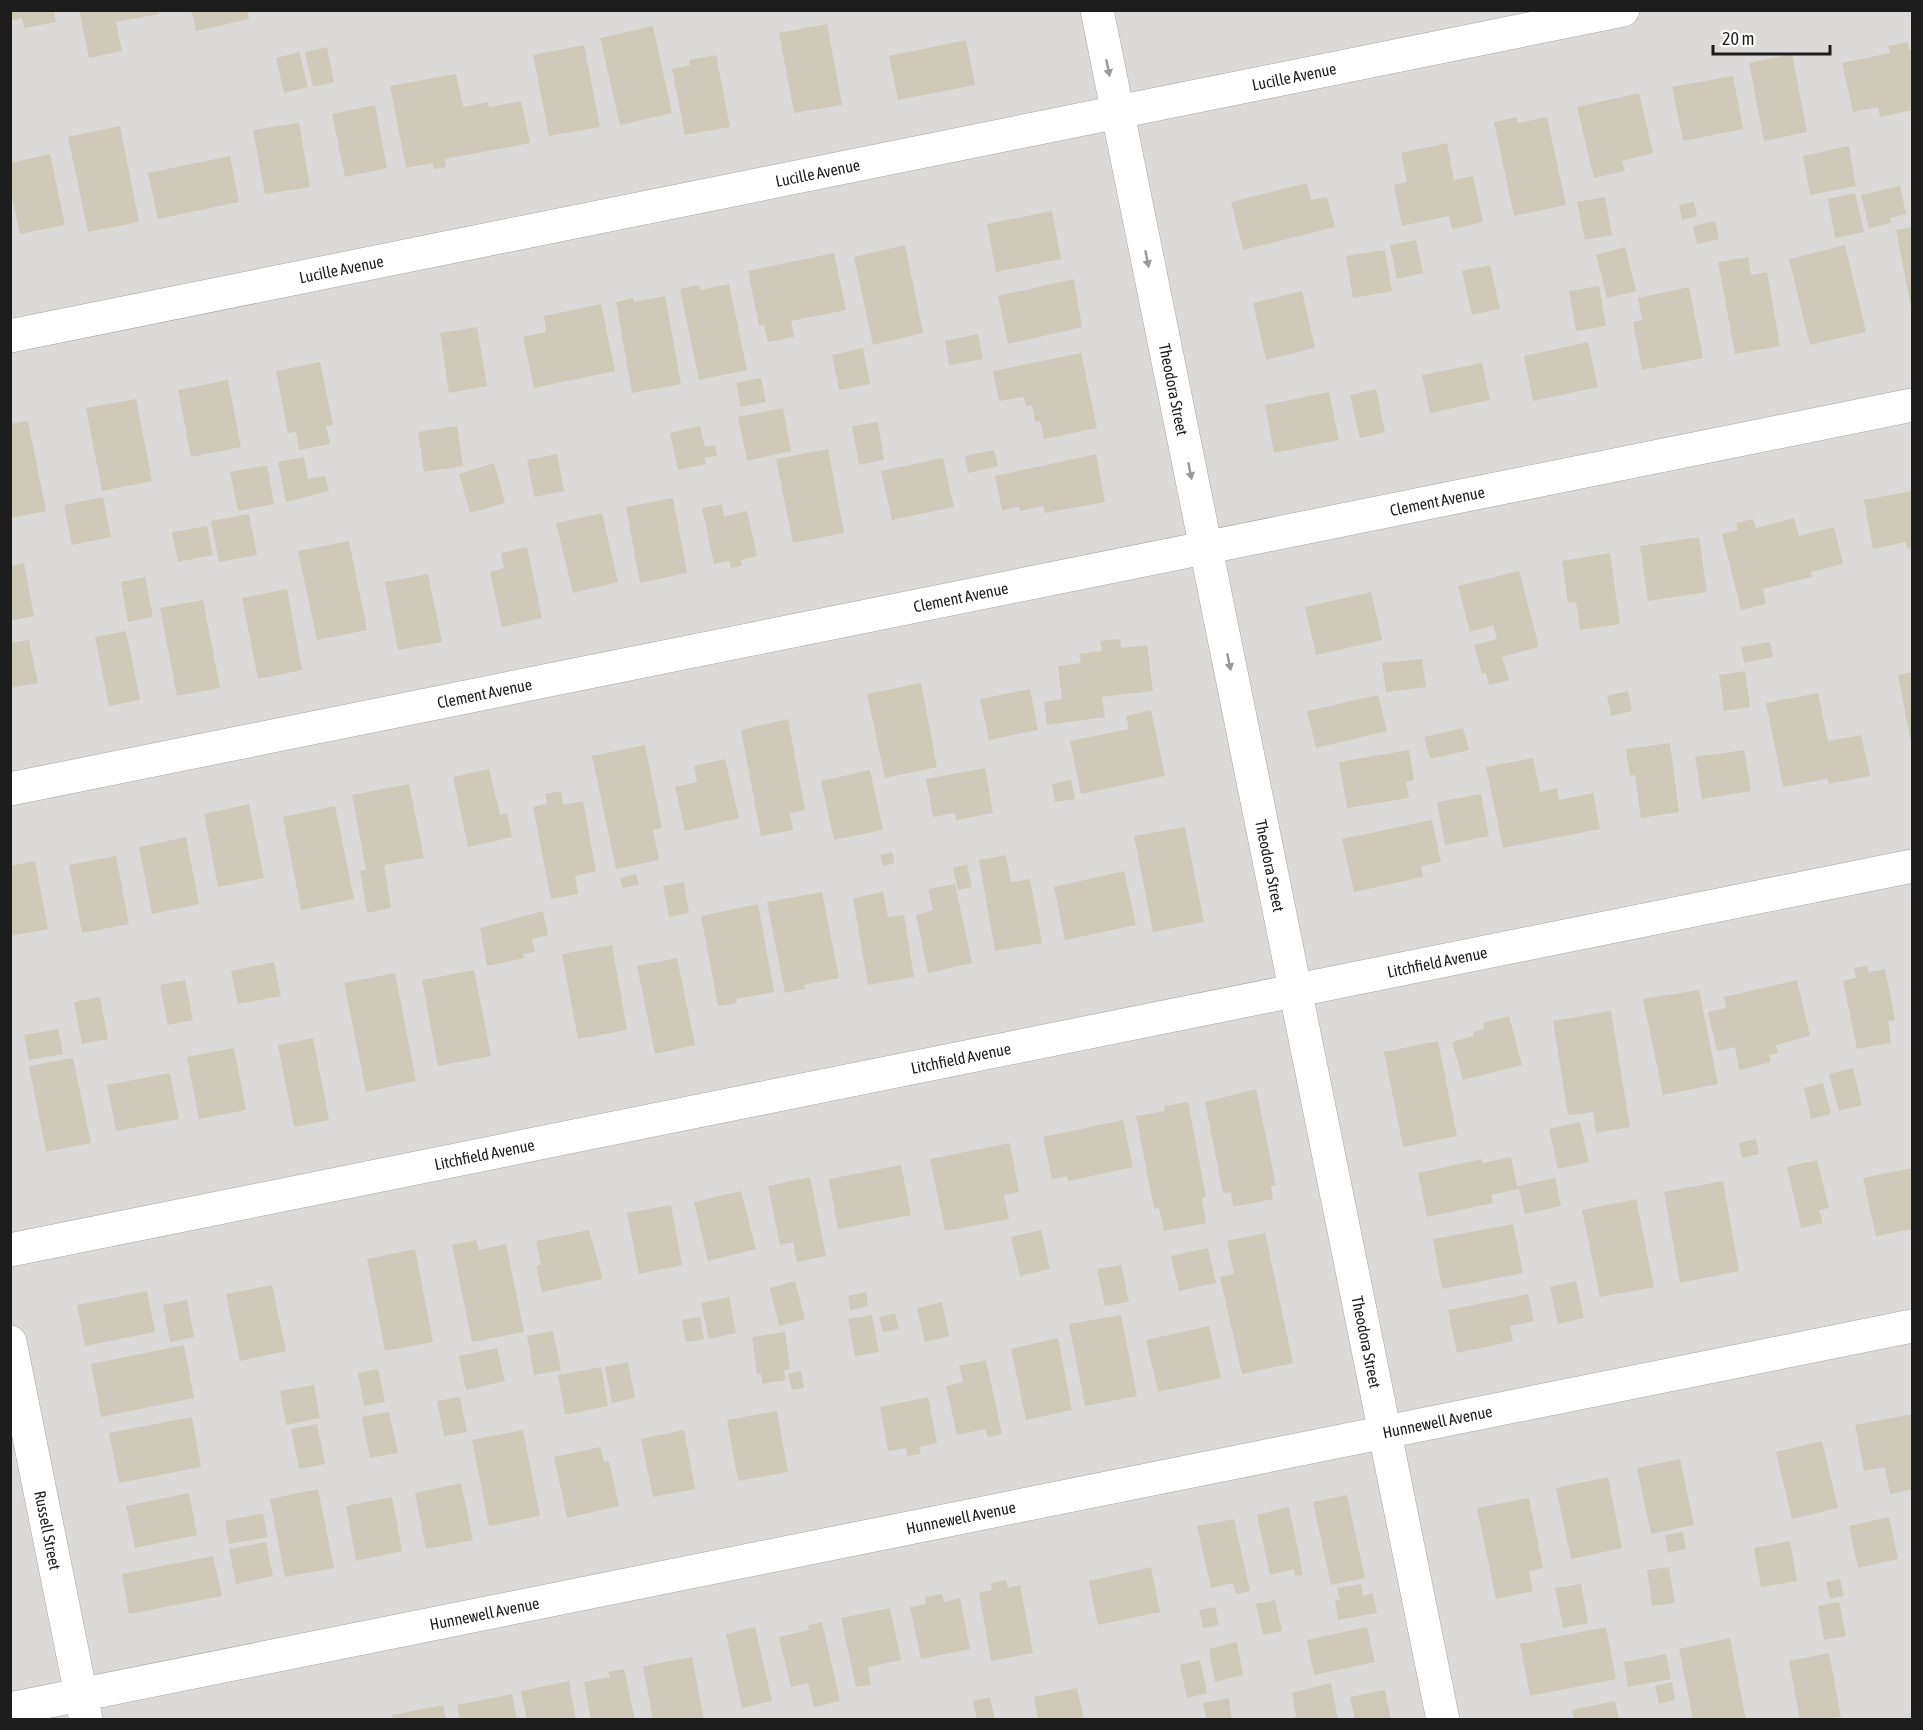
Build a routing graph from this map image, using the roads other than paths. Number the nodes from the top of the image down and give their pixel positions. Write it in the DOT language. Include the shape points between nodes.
graph roads {
  1 [pos="1097,10"];
  2 [pos="1623,10"];
  3 [pos="1118,112"];
  4 [pos="10,336"];
  5 [pos="1912,405"];
  6 [pos="1205,548"];
  7 [pos="10,789"];
  8 [pos="1912,866"];
  9 [pos="1296,991"];
  10 [pos="10,1250"];
  11 [pos="1912,1326"];
  12 [pos="10,1342"];
  13 [pos="1385,1433"];
  14 [pos="84,1707"];
  15 [pos="10,1709"];
  16 [pos="1443,1719"];
  1 -- 3 [label="street, Theodora Street, one-way"];
  2 -- 3 [label="street, Lucille Avenue"];
  3 -- 4 [label="street, Lucille Avenue"];
  3 -- 6 [label="street, Theodora Street, one-way"];
  5 -- 6 [label="street, Clement Avenue"];
  6 -- 7 [label="street, Clement Avenue"];
  6 -- 9 [label="street, Theodora Street, one-way"];
  8 -- 9 [label="street, Litchfield Avenue"];
  9 -- 10 [label="street, Litchfield Avenue"];
  9 -- 13 [label="street, Theodora Street"];
  11 -- 13 [label="street, Hunnewell Avenue"];
  12 -- 14 [label="street, Russell Street"];
  13 -- 14 [label="street, Hunnewell Avenue"];
  13 -- 16 [label="street, Theodora Street"];
  14 -- 15 [label="street, Hunnewell Avenue"];
}
